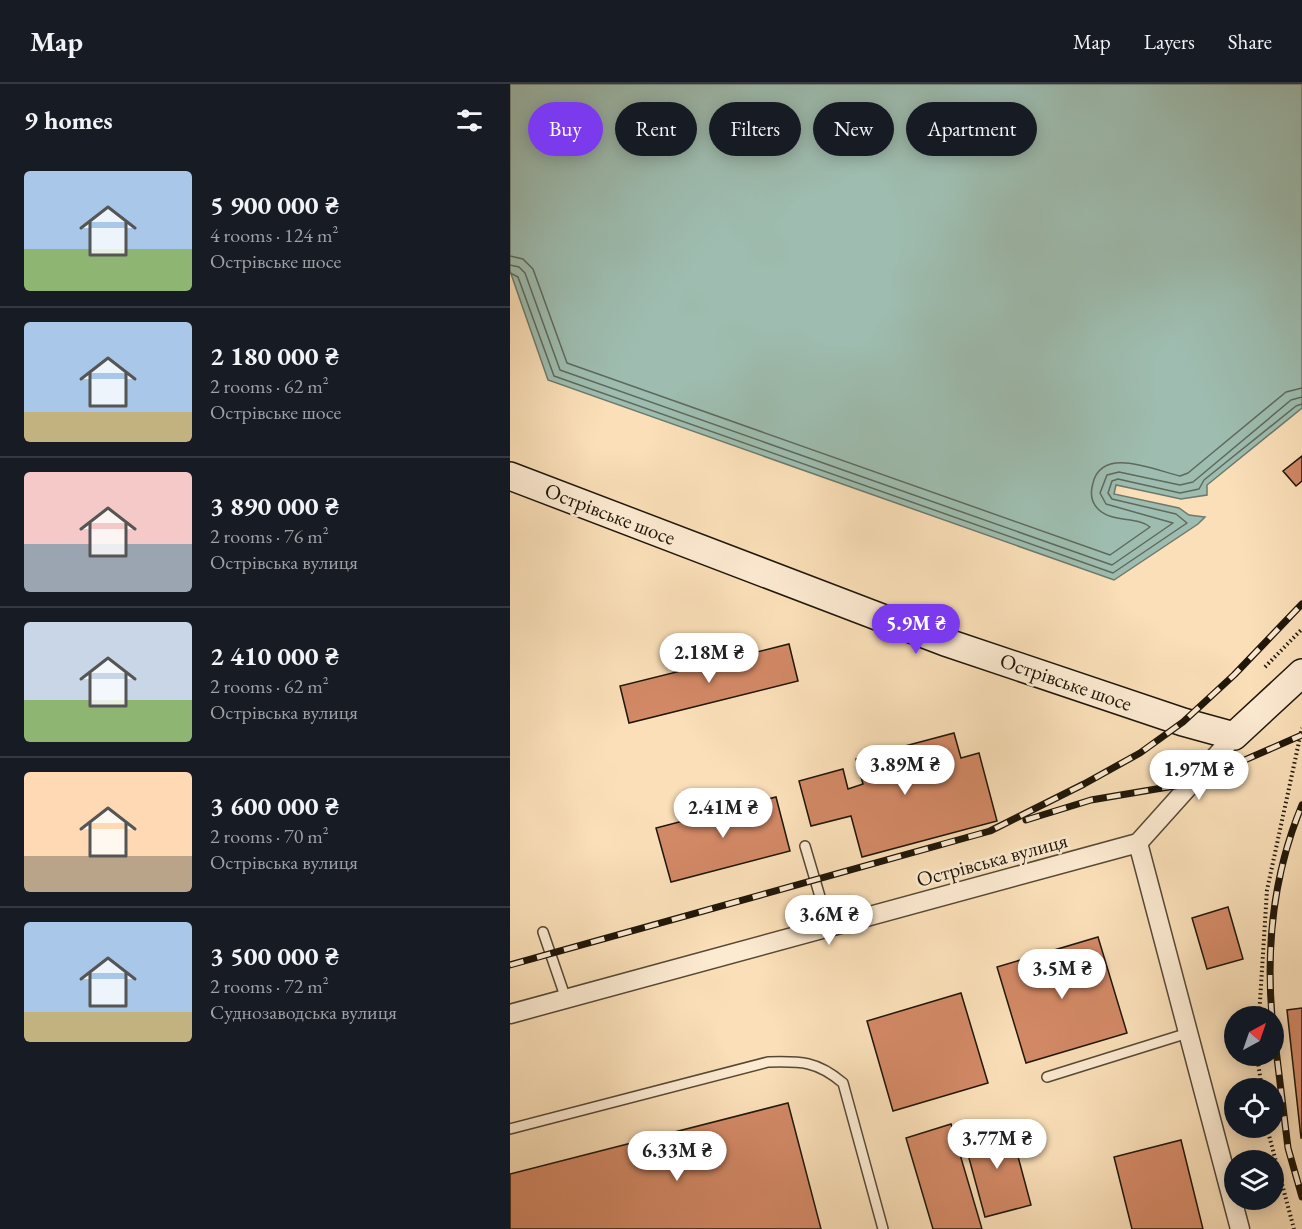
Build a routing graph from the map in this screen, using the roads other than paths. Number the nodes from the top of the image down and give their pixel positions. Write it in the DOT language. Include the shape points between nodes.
graph roads {
  1 [pos="510,476"];
  2 [pos="1302,673"];
  3 [pos="1234,736"];
  4 [pos="1138,843"];
  5 [pos="805,846"];
  6 [pos="829,927"];
  7 [pos="543,932"];
  8 [pos="566,999"];
  9 [pos="510,1014"];
  10 [pos="1188,1033"];
  11 [pos="1047,1077"];
  12 [pos="510,1129"];
  13 [pos="883,1229"];
  14 [pos="1240,1229"];
  1 -- 3 [label="street, Острівське шосе" via="945,642"];
  2 -- 3 [label="street"];
  3 -- 4 [label="street"];
  4 -- 6 [label="street, Острівська вулиця"];
  4 -- 10 [label="street"];
  5 -- 6 [label="lane"];
  6 -- 8 [label="street, Острівська вулиця"];
  7 -- 8 [label="lane"];
  8 -- 9 [label="street, Острівська вулиця"];
  10 -- 11 [label="lane"];
  10 -- 14 [label="street"];
  12 -- 13 [label="lane" via="768,1062 802,1061 827,1069 843,1083"];
}
